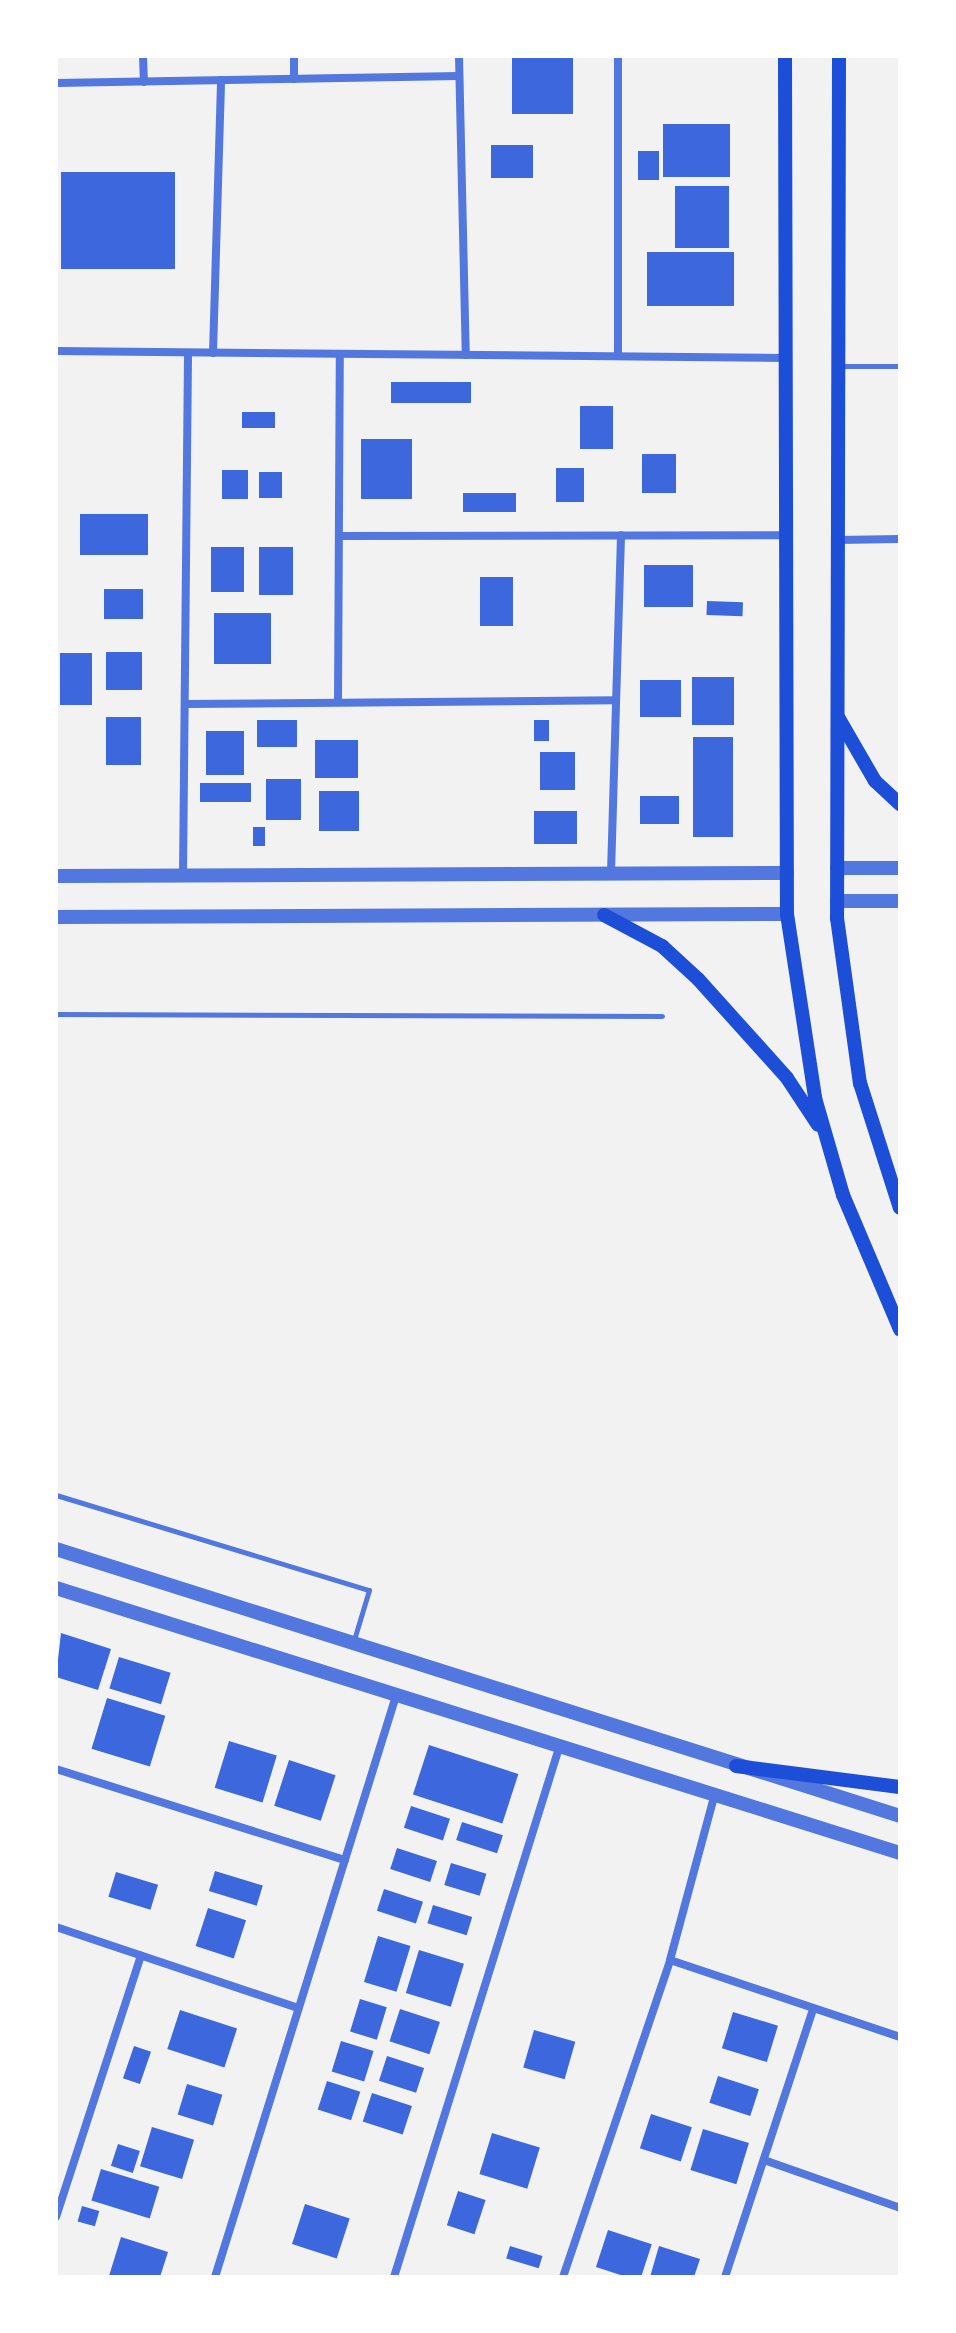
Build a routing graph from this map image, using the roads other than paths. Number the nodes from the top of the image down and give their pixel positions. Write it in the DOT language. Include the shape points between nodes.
graph roads {
  1 [pos="143,56"];
  2 [pos="294,56"];
  3 [pos="459,56"];
  4 [pos="618,56"];
  5 [pos="785,56"];
  6 [pos="839,56"];
  7 [pos="459,76"];
  8 [pos="294,79"];
  9 [pos="221,80"];
  10 [pos="144,82"];
  11 [pos="56,83"];
  12 [pos="56,351"];
  13 [pos="188,353"];
  14 [pos="213,353"];
  15 [pos="340,354"];
  16 [pos="466,355"];
  17 [pos="618,356"];
  18 [pos="786,358"];
  19 [pos="838,366"];
  20 [pos="900,366"];
  21 [pos="621,535"];
  22 [pos="787,535"];
  23 [pos="340,536"];
  24 [pos="900,539"];
  25 [pos="838,540"];
  26 [pos="616,700"];
  27 [pos="338,702"];
  28 [pos="185,704"];
  29 [pos="837,716"];
  30 [pos="900,804"];
  31 [pos="837,868"];
  32 [pos="900,868"];
  33 [pos="611,873"];
  34 [pos="787,873"];
  35 [pos="56,876"];
  36 [pos="183,876"];
  37 [pos="837,901"];
  38 [pos="900,901"];
  39 [pos="787,914"];
  40 [pos="604,915"];
  41 [pos="56,917"];
  42 [pos="56,1014"];
  43 [pos="662,1016"];
  44 [pos="826,1138"];
  45 [pos="900,1208"];
  46 [pos="900,1329"];
  47 [pos="56,1495"];
  48 [pos="56,1549"];
  49 [pos="56,1588"];
  50 [pos="353,1644"];
  51 [pos="396,1696"];
  52 [pos="559,1748"];
  53 [pos="736,1766"];
  54 [pos="56,1769"];
  55 [pos="900,1787"];
  56 [pos="714,1797"];
  57 [pos="900,1816"];
  58 [pos="900,1853"];
  59 [pos="345,1860"];
  60 [pos="56,1927"];
  61 [pos="141,1955"];
  62 [pos="670,1960"];
  63 [pos="298,2008"];
  64 [pos="812,2012"];
  65 [pos="900,2037"];
  66 [pos="764,2160"];
  67 [pos="900,2208"];
  68 [pos="56,2217"];
  69 [pos="215,2277"];
  70 [pos="394,2277"];
  71 [pos="563,2277"];
  72 [pos="725,2277"];
  1 -- 10 [label="street"];
  2 -- 8 [label="street"];
  3 -- 7 [label="street"];
  4 -- 17 [label="street"];
  5 -- 18 [label="main road"];
  6 -- 19 [label="main road"];
  7 -- 8 [label="street"];
  7 -- 16 [label="street"];
  8 -- 9 [label="street"];
  9 -- 10 [label="street"];
  9 -- 14 [label="street"];
  10 -- 11 [label="street"];
  12 -- 13 [label="street"];
  13 -- 14 [label="street"];
  13 -- 28 [label="street"];
  14 -- 15 [label="street"];
  15 -- 16 [label="street"];
  15 -- 23 [label="street"];
  16 -- 17 [label="street"];
  17 -- 18 [label="street"];
  18 -- 22 [label="main road"];
  19 -- 20 [label="lane"];
  19 -- 25 [label="main road"];
  21 -- 22 [label="street"];
  21 -- 23 [label="street"];
  21 -- 26 [label="street"];
  22 -- 34 [label="main road"];
  23 -- 27 [label="street"];
  24 -- 25 [label="street"];
  25 -- 29 [label="main road"];
  26 -- 27 [label="street"];
  26 -- 33 [label="street"];
  27 -- 28 [label="street"];
  28 -- 36 [label="street"];
  29 -- 30 [label="main road" via="875,781"];
  29 -- 31 [label="main road"];
  31 -- 32 [label="street"];
  31 -- 37 [label="main road"];
  33 -- 34 [label="street"];
  33 -- 36 [label="street"];
  34 -- 39 [label="main road"];
  35 -- 36 [label="street"];
  37 -- 38 [label="street"];
  37 -- 45 [label="main road" via="860,1083"];
  39 -- 40 [label="street"];
  39 -- 44 [label="main road" via="797,1011"];
  40 -- 41 [label="street"];
  40 -- 44 [label="main road" via="662,946 698,979 787,1078"];
  42 -- 43 [label="lane"];
  44 -- 46 [label="main road"];
  47 -- 50 [label="lane" via="369,1590"];
  48 -- 50 [label="street"];
  49 -- 51 [label="street"];
  50 -- 53 [label="street"];
  51 -- 52 [label="street"];
  51 -- 59 [label="street"];
  52 -- 56 [label="street"];
  52 -- 70 [label="street"];
  53 -- 55 [label="main road"];
  53 -- 57 [label="street"];
  54 -- 59 [label="street"];
  56 -- 58 [label="street"];
  56 -- 62 [label="street"];
  59 -- 63 [label="street"];
  60 -- 61 [label="street"];
  61 -- 63 [label="street"];
  61 -- 68 [label="street"];
  62 -- 64 [label="street"];
  62 -- 71 [label="street"];
  63 -- 69 [label="street"];
  64 -- 65 [label="street"];
  64 -- 66 [label="street"];
  66 -- 67 [label="street"];
  66 -- 72 [label="street"];
}
